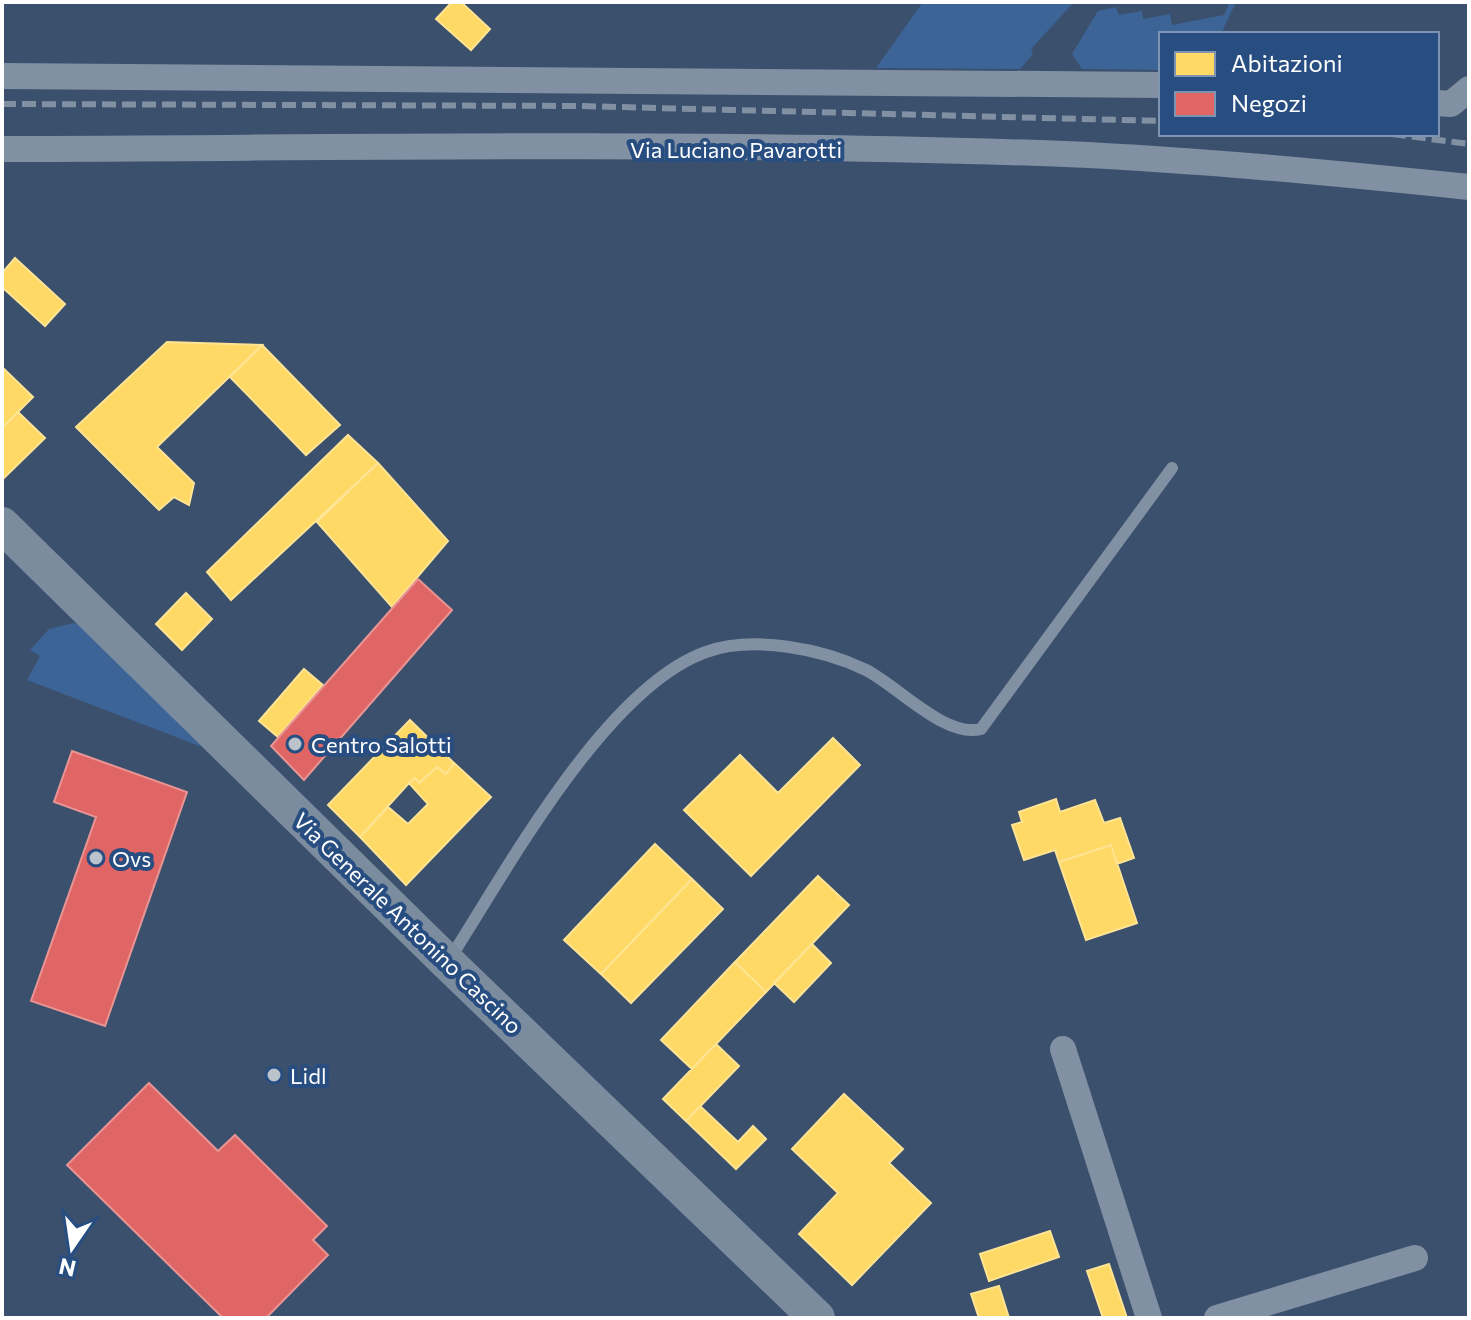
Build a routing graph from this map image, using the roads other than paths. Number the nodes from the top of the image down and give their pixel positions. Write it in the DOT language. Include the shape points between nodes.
graph roads {
  1 [pos="2,76"];
  2 [pos="1159,85"];
  3 [pos="1469,89"];
  4 [pos="1439,103"];
  5 [pos="2,149"];
  6 [pos="1469,187"];
  7 [pos="1172,468"];
  8 [pos="4,534"];
  9 [pos="447,962"];
  10 [pos="1063,1049"];
  11 [pos="1415,1258"];
  12 [pos="817,1318"];
  13 [pos="1149,1318"];
  14 [pos="1217,1318"];
  1 -- 2 [label="street"];
  3 -- 4 [label="street" via="1451,104"];
  5 -- 6 [label="street, Via Luciano Pavarotti" via="774,148 1066,154"];
  7 -- 9 [label="lane" via="981,729 949,726 881,678 823,655 731,647 680,664 606,726"];
  8 -- 9 [label="main road, Via Generale Antonino Cascino"];
  9 -- 12 [label="main road, Via Generale Antonino Cascino"];
  10 -- 13 [label="street"];
  11 -- 14 [label="street"];
}
